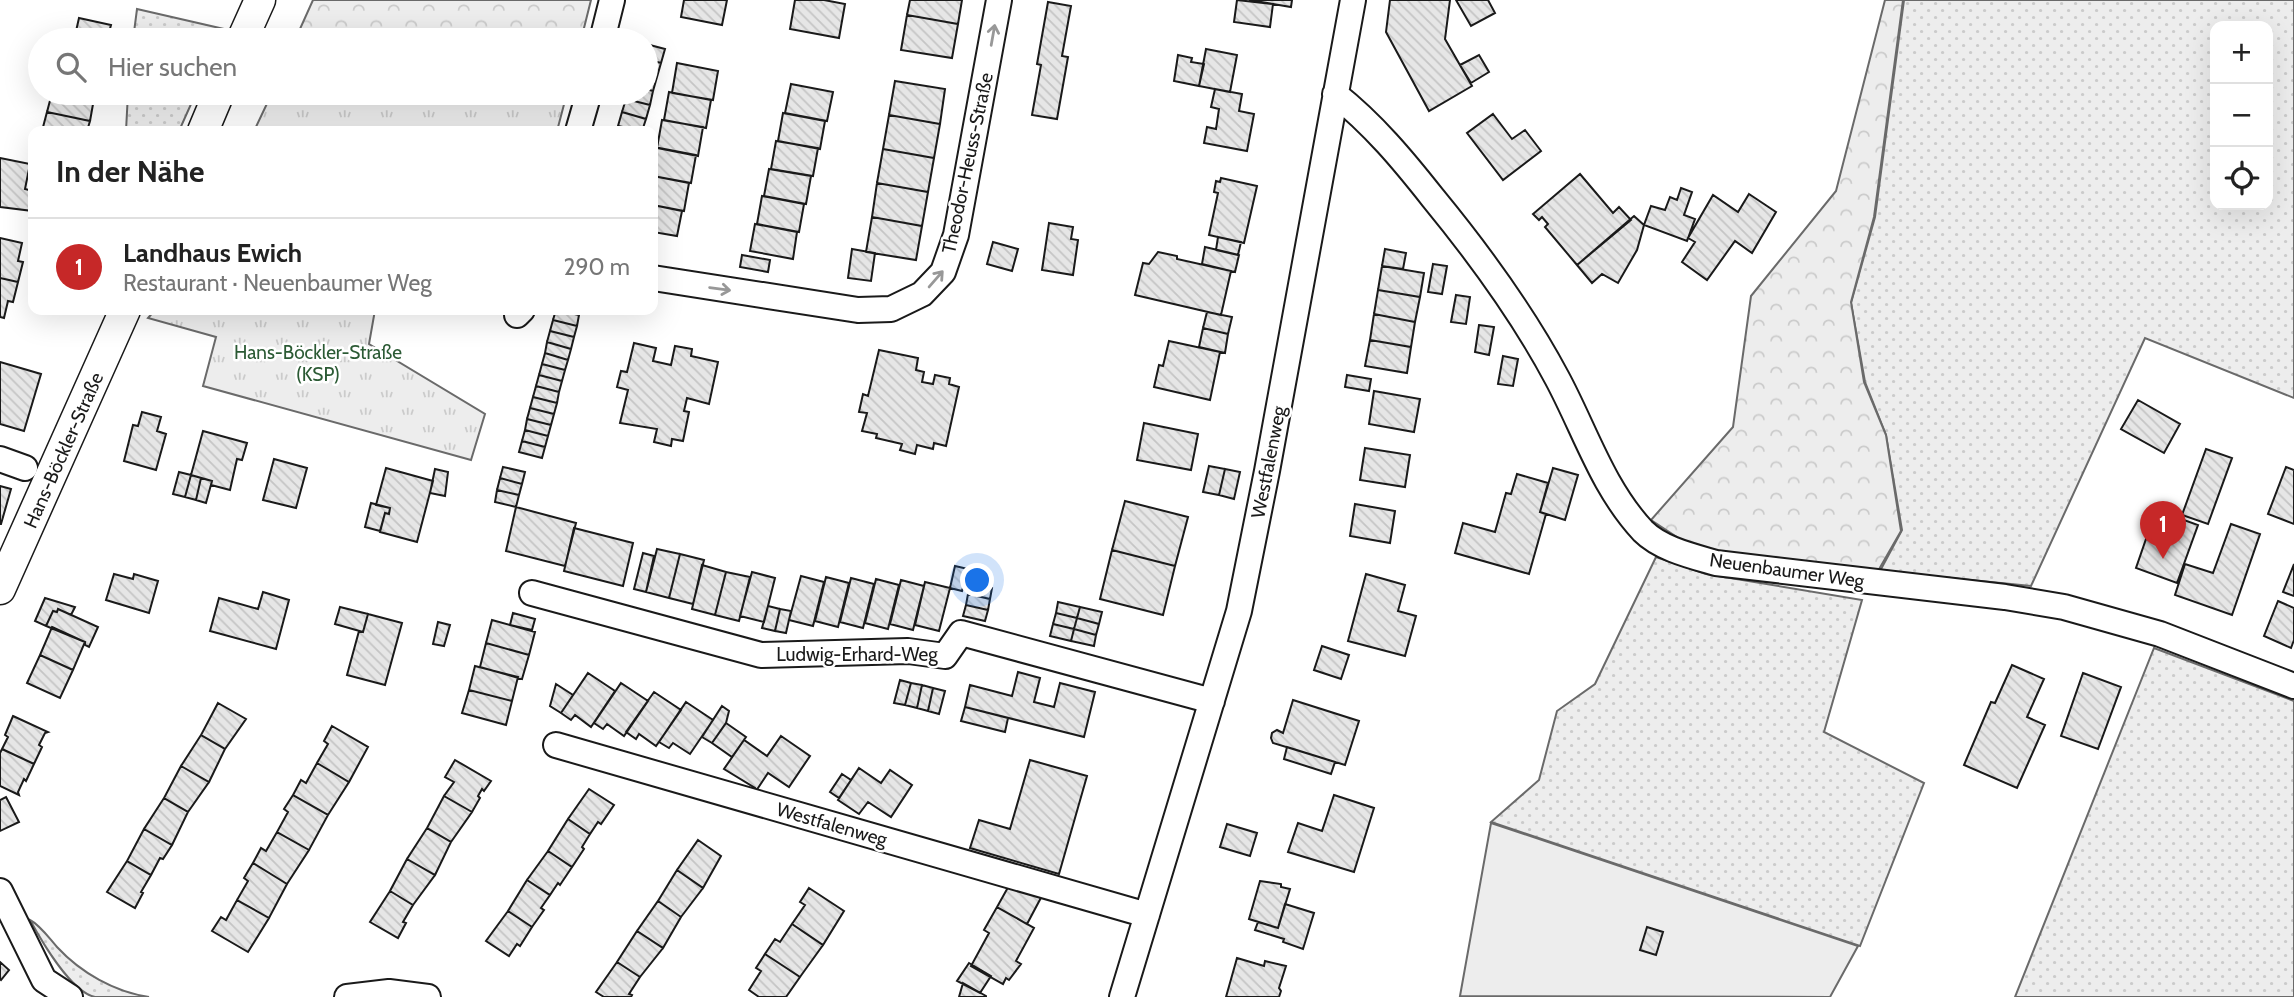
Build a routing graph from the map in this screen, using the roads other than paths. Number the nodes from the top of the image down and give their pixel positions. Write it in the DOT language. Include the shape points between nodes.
graph roads {
  1 [pos="260,0"];
  2 [pos="612,0"];
  3 [pos="999,0"];
  4 [pos="1353,0"];
  5 [pos="247,28"];
  6 [pos="605,28"];
  7 [pos="1335,94"];
  8 [pos="214,105"];
  9 [pos="586,105"];
  10 [pos="205,126"];
  11 [pos="579,126"];
  12 [pos="658,279"];
  13 [pos="123,315"];
  14 [pos="0,459"];
  15 [pos="25,468"];
  16 [pos="0,589"];
  17 [pos="532,593"];
  18 [pos="2294,686"];
  19 [pos="1212,701"];
  20 [pos="556,745"];
  21 [pos="0,891"];
  22 [pos="1147,915"];
  23 [pos="40,988"];
  24 [pos="70,997"];
  25 [pos="347,997"];
  26 [pos="428,997"];
  27 [pos="1122,997"];
  1 -- 5 [label="street"];
  2 -- 6 [label="street"];
  12 -- 3 [label="street, Theodor-Heuss-Straße, one-way" via="858,310 891,309 922,294 943,272 956,235"];
  4 -- 7 [label="street, Westfalenweg"];
  7 -- 18 [label="street, Neuenbaumer Weg" via="1390,144 1510,301 1557,378 1613,494 1645,533 1677,551 1716,563 2064,607 2160,634"];
  7 -- 19 [label="street, Westfalenweg" via="1239,611"];
  8 -- 10 [label="street"];
  9 -- 11 [label="street"];
  13 -- 16 [label="street, Hans-Böckler-Straße"];
  14 -- 15 [label="street"];
  17 -- 19 [label="street, Ludwig-Erhard-Weg" via="761,655 908,651 945,656 961,633"];
  19 -- 22 [label="street, Westfalenweg"];
  20 -- 22 [label="street, Westfalenweg"];
  21 -- 23 [label="street"];
  22 -- 27 [label="street, Westfalenweg"];
  23 -- 24 [label="street"];
  25 -- 26 [label="street" via="390,992"];
}
